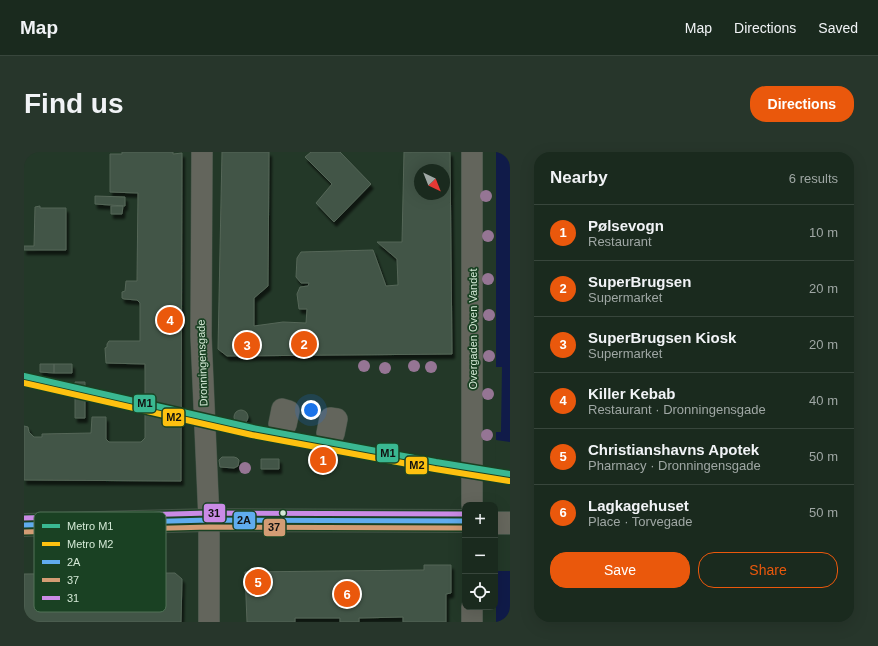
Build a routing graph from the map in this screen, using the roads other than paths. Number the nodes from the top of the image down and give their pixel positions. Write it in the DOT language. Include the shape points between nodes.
graph roads {
  1 [pos="202,152"];
  2 [pos="472,152"];
  3 [pos="472,502"];
  4 [pos="208,520"];
  5 [pos="166,521"];
  6 [pos="462,521"];
  7 [pos="498,523"];
  8 [pos="510,523"];
  9 [pos="24,525"];
  10 [pos="34,525"];
  11 [pos="472,610"];
  12 [pos="209,622"];
  13 [pos="472,622"];
  1 -- 4 [label="street, Dronningensgade" via="201,336"];
  2 -- 3 [label="street, Overgaden Oven Vandet"];
  4 -- 5 [label="street"];
  4 -- 6 [label="street"];
  4 -- 12 [label="street, Dronningensgade"];
  7 -- 8 [label="street"];
  9 -- 10 [label="street"];
  11 -- 13 [label="street"];
}
